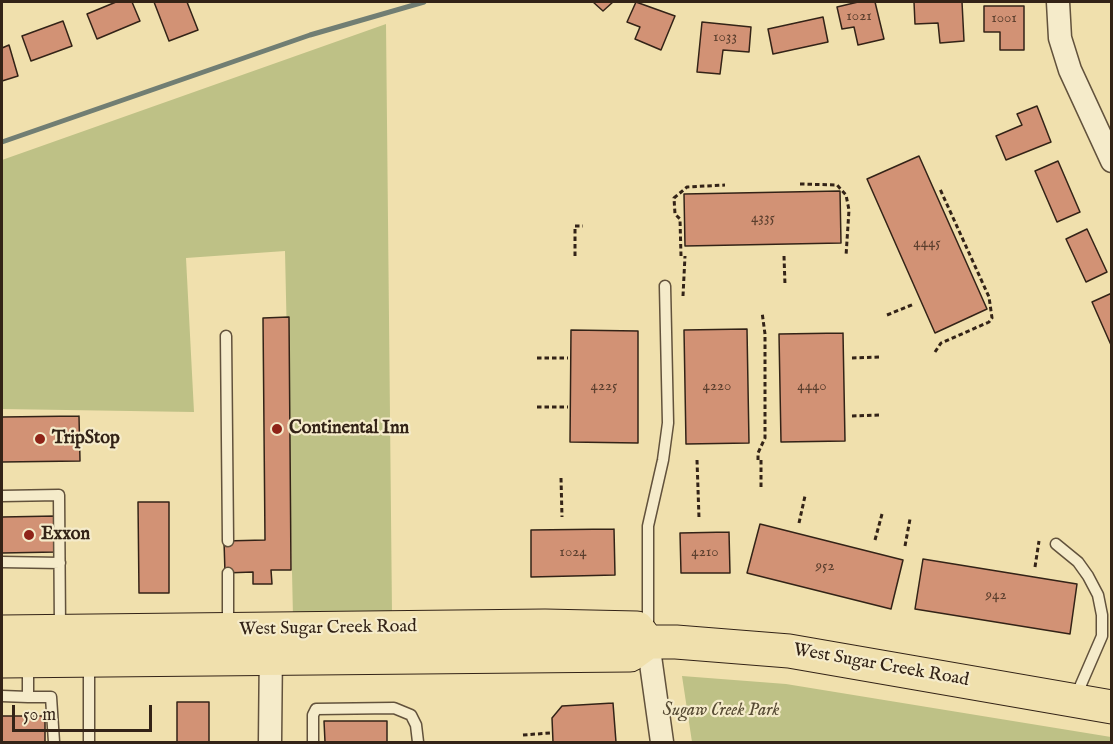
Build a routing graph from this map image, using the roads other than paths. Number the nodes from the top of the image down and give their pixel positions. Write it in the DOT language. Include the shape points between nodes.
graph roads {
  1 [pos="1058,2"];
  2 [pos="1112,161"];
  3 [pos="665,286"];
  4 [pos="226,336"];
  5 [pos="2,496"];
  6 [pos="228,541"];
  7 [pos="1056,544"];
  8 [pos="2,562"];
  9 [pos="60,563"];
  10 [pos="228,573"];
  11 [pos="228,630"];
  12 [pos="60,631"];
  13 [pos="2,632"];
  14 [pos="648,642"];
  15 [pos="271,644"];
  16 [pos="89,660"];
  17 [pos="15,661"];
  18 [pos="2,696"];
  19 [pos="28,697"];
  20 [pos="1074,699"];
  21 [pos="1112,707"];
  22 [pos="54,742"];
  23 [pos="89,742"];
  24 [pos="270,742"];
  25 [pos="313,742"];
  26 [pos="418,742"];
  27 [pos="662,742"];
  1 -- 2 [label="street" via="1060,38 1070,70"];
  3 -- 14 [label="lane" via="668,423 648,526"];
  4 -- 6 [label="lane"];
  5 -- 9 [label="lane" via="59,495"];
  7 -- 20 [label="lane" via="1088,576 1102,615 1102,636"];
  8 -- 9 [label="lane"];
  9 -- 12 [label="lane"];
  10 -- 11 [label="lane"];
  11 -- 12 [label="main road, West Sugar Creek Road"];
  11 -- 15 [label="main road, West Sugar Creek Road"];
  12 -- 13 [label="main road, West Sugar Creek Road"];
  14 -- 15 [label="main road, West Sugar Creek Road" via="630,655"];
  14 -- 20 [label="main road, West Sugar Creek Road" via="789,651"];
  14 -- 27 [label="street"];
  15 -- 16 [label="main road, West Sugar Creek Road"];
  15 -- 24 [label="street"];
  16 -- 17 [label="main road, West Sugar Creek Road"];
  16 -- 23 [label="lane"];
  17 -- 19 [label="lane"];
  18 -- 19 [label="lane"];
  19 -- 22 [label="lane" via="51,697"];
  20 -- 21 [label="main road, West Sugar Creek Road"];
  25 -- 26 [label="lane" via="316,709 394,708 411,715"];
}
